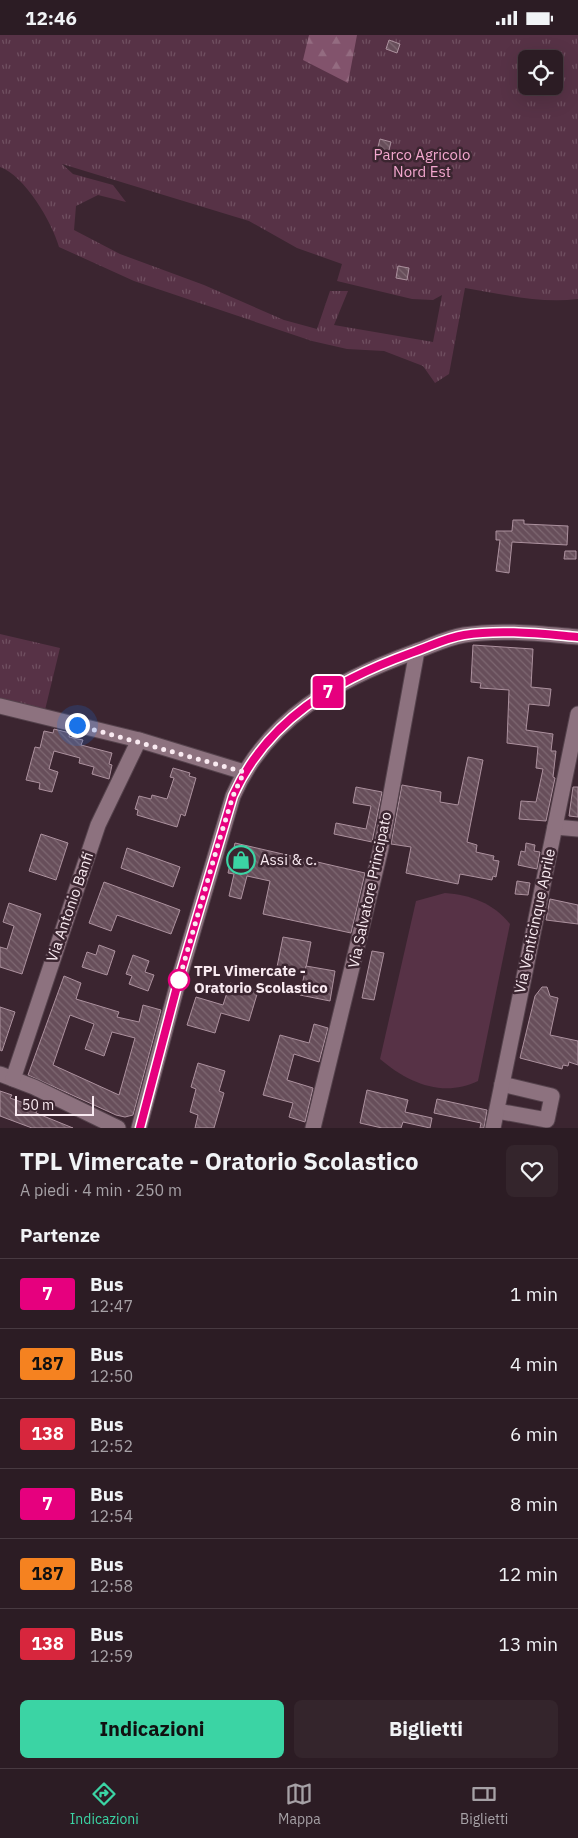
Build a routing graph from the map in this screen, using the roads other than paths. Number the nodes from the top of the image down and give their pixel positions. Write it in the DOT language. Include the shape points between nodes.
graph roads {
  1 [pos="578,637"];
  2 [pos="417,651"];
  3 [pos="0,706"];
  4 [pos="578,714"];
  5 [pos="576,735"];
  6 [pos="139,740"];
  7 [pos="244,772"];
  8 [pos="555,827"];
  9 [pos="578,829"];
  10 [pos="7,1076"];
  11 [pos="502,1084"];
  12 [pos="497,1111"];
  13 [pos="118,1128"];
  14 [pos="137,1128"];
  15 [pos="313,1128"];
  16 [pos="493,1128"];
  1 -- 2 [label="street" via="466,635"];
  2 -- 7 [label="street" via="373,668 302,708 276,730"];
  2 -- 15 [label="street, Via Salvatore Principato" via="381,848"];
  3 -- 6 [label="street"];
  4 -- 5 [label="street, Via Venticinque Aprile"];
  5 -- 8 [label="street, Via Venticinque Aprile"];
  6 -- 7 [label="street"];
  6 -- 10 [label="street, Via Antonio Banfi" via="98,825"];
  7 -- 14 [label="street" via="233,796 205,888"];
  8 -- 9 [label="street"];
  8 -- 11 [label="street, Via Venticinque Aprile"];
  10 -- 13 [label="street"];
  11 -- 12 [label="street, Via Venticinque Aprile"];
  11 -- 12 [label="street" via="552,1096 547,1121"];
  12 -- 16 [label="street, Via Venticinque Aprile"];
}
